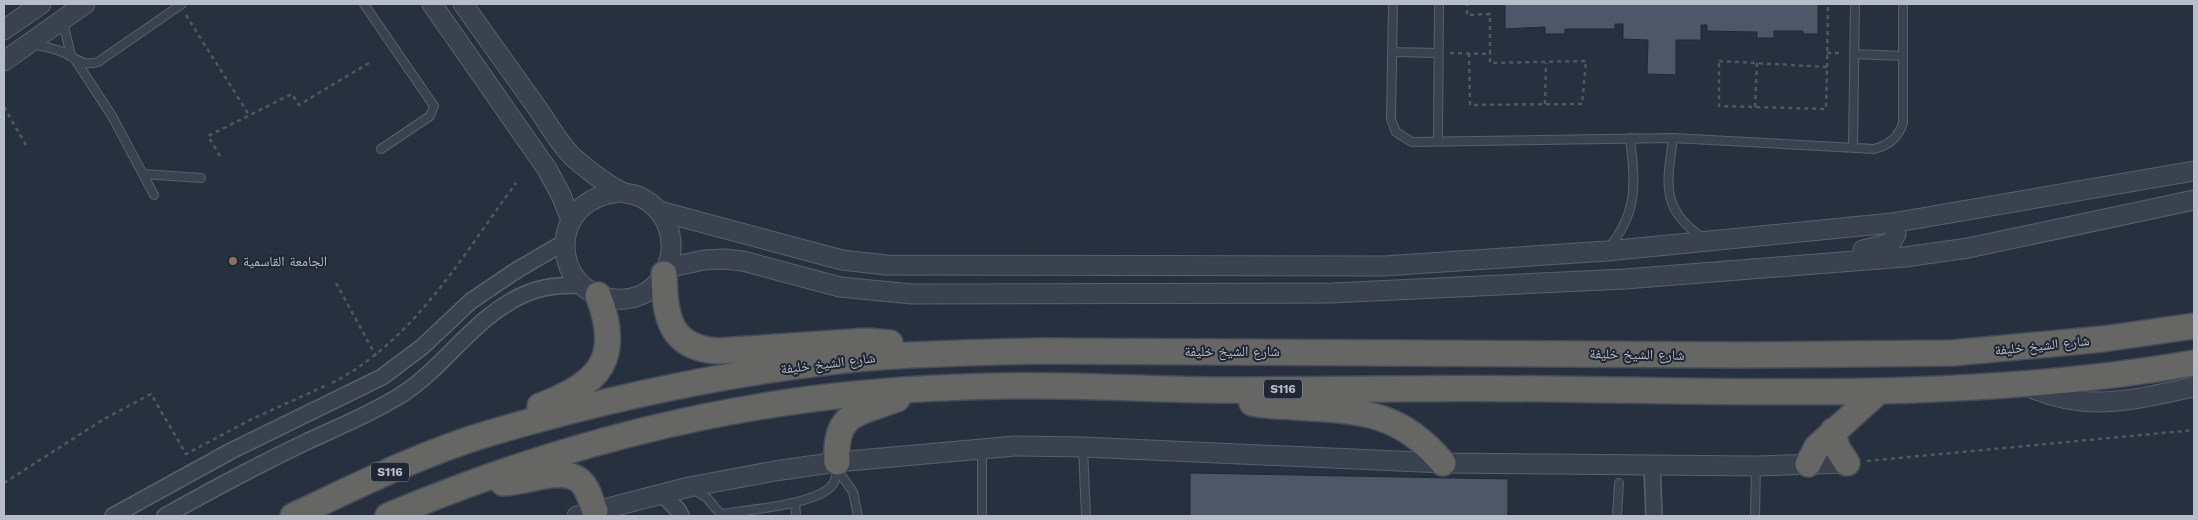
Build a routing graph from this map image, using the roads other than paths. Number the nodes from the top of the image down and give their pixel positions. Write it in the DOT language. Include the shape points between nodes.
graph roads {
  1 [pos="41,4"];
  2 [pos="85,4"];
  3 [pos="181,4"];
  4 [pos="364,4"];
  5 [pos="432,4"];
  6 [pos="464,4"];
  7 [pos="1393,4"];
  8 [pos="1439,4"];
  9 [pos="1855,4"];
  10 [pos="1903,4"];
  11 [pos="62,20"];
  12 [pos="4,30"];
  13 [pos="28,44"];
  14 [pos="1393,52"];
  15 [pos="1438,53"];
  16 [pos="1854,54"];
  17 [pos="1902,56"];
  18 [pos="74,58"];
  19 [pos="4,61"];
  20 [pos="1630,138"];
  21 [pos="1673,138"];
  22 [pos="1438,142"];
  23 [pos="1853,148"];
  24 [pos="381,150"];
  25 [pos="2194,171"];
  26 [pos="144,174"];
  27 [pos="201,178"];
  28 [pos="621,192"];
  29 [pos="154,195"];
  30 [pos="2194,200"];
  31 [pos="658,211"];
  32 [pos="571,220"];
  33 [pos="1892,223"];
  34 [pos="565,242"];
  35 [pos="1709,242"];
  36 [pos="1607,251"];
  37 [pos="1806,265"];
  38 [pos="1383,266"];
  39 [pos="666,271"];
  40 [pos="590,290"];
  41 [pos="1332,293"];
  42 [pos="2194,326"];
  43 [pos="939,353"];
  44 [pos="2194,363"];
  45 [pos="2024,384"];
  46 [pos="2194,387"];
  47 [pos="923,389"];
  48 [pos="1223,390"];
  49 [pos="1878,392"];
  50 [pos="1833,431"];
  51 [pos="489,434"];
  52 [pos="1083,447"];
  53 [pos="982,448"];
  54 [pos="1443,463"];
  55 [pos="1847,463"];
  56 [pos="1652,464"];
  57 [pos="1808,464"];
  58 [pos="837,466"];
  59 [pos="1756,466"];
  60 [pos="483,481"];
  61 [pos="1618,483"];
  62 [pos="688,487"];
  63 [pos="662,494"];
  64 [pos="795,503"];
  65 [pos="586,514"];
  66 [pos="722,515"];
  67 [pos="113,516"];
  68 [pos="165,516"];
  69 [pos="293,516"];
  70 [pos="388,516"];
  71 [pos="681,516"];
  72 [pos="796,516"];
  73 [pos="858,516"];
  74 [pos="982,516"];
  75 [pos="1086,516"];
  76 [pos="1617,516"];
  77 [pos="1654,516"];
  78 [pos="1755,516"];
  1 -- 12 [label="street"];
  2 -- 11 [label="street"];
  3 -- 18 [label="lane" via="98,62 91,64"];
  4 -- 24 [label="lane" via="434,106 430,116"];
  5 -- 32 [label="street" via="547,169"];
  6 -- 28 [label="street" via="570,154"];
  7 -- 14 [label="lane"];
  8 -- 15 [label="lane"];
  9 -- 16 [label="lane"];
  10 -- 17 [label="lane"];
  11 -- 13 [label="street"];
  11 -- 18 [label="lane"];
  13 -- 18 [label="lane" via="50,48"];
  13 -- 19 [label="street"];
  14 -- 15 [label="lane"];
  14 -- 22 [label="lane" via="1393,126 1406,140"];
  15 -- 22 [label="lane"];
  16 -- 17 [label="lane"];
  16 -- 23 [label="lane"];
  17 -- 23 [label="lane" via="1903,123 1900,131 1896,138 1882,147"];
  18 -- 26 [label="lane" via="112,116"];
  20 -- 21 [label="lane"];
  20 -- 22 [label="lane"];
  20 -- 36 [label="lane" via="1635,184 1632,205 1626,223"];
  21 -- 23 [label="lane"];
  21 -- 35 [label="lane" via="1668,198 1683,224"];
  25 -- 33 [label="street"];
  26 -- 27 [label="lane"];
  26 -- 29 [label="lane"];
  28 -- 31 [label="street" via="642,198"];
  28 -- 32 [label="street" via="592,199"];
  30 -- 37 [label="street" via="1968,248"];
  31 -- 38 [label="street" via="842,260 886,265"];
  31 -- 39 [label="street" via="671,238"];
  32 -- 34 [label="street"];
  33 -- 35 [label="street"];
  33 -- 37 [label="street" via="1894,239 1886,246 1836,255"];
  34 -- 40 [label="street" via="566,258 572,273"];
  34 -- 67 [label="street" via="471,302 422,347 382,377 231,451"];
  35 -- 36 [label="street"];
  36 -- 38 [label="street"];
  37 -- 41 [label="street" via="1625,279"];
  38 -- 41 [label="street" via="1331,278 1326,286"];
  39 -- 40 [label="street" via="654,286 635,297 612,299"];
  39 -- 41 [label="street" via="704,260 724,259 743,261 840,287 904,294"];
  39 -- 43 [label="highway" via="665,306 672,327 687,342 706,350 867,341"];
  40 -- 51 [label="highway" via="605,314 608,333 606,352 598,370 586,384 570,394 521,413"];
  40 -- 68 [label="street" via="562,284 522,295 480,325 435,369 402,394"];
  42 -- 43 [label="highway, شارع الشيخ خليفة / S116" via="1952,354"];
  43 -- 51 [label="highway, شارع الشيخ خليفة / S116" via="830,362 736,376 622,399"];
  44 -- 45 [label="highway, S116" via="2094,378"];
  45 -- 46 [label="street" via="2067,400 2098,404"];
  45 -- 49 [label="highway, S116"];
  47 -- 48 [label="highway, S116" via="1006,386"];
  47 -- 58 [label="highway" via="851,417 844,423 836,438"];
  47 -- 60 [label="highway, S116" via="811,399 685,421 586,445"];
  48 -- 49 [label="highway, S116" via="1424,387"];
  48 -- 54 [label="highway" via="1255,404 1381,417 1428,445"];
  49 -- 50 [label="highway"];
  50 -- 55 [label="highway" via="1837,448"];
  50 -- 57 [label="highway" via="1814,451"];
  51 -- 69 [label="highway, شارع الشيخ خليفة / S116" via="386,474"];
  52 -- 53 [label="street"];
  52 -- 54 [label="street"];
  52 -- 75 [label="lane"];
  53 -- 58 [label="street"];
  53 -- 74 [label="lane"];
  54 -- 56 [label="street"];
  55 -- 57 [label="street"];
  56 -- 59 [label="street"];
  56 -- 77 [label="street"];
  57 -- 59 [label="street"];
  58 -- 62 [label="street" via="775,471"];
  58 -- 64 [label="lane" via="836,480 829,489"];
  58 -- 73 [label="lane" via="852,492"];
  59 -- 78 [label="lane"];
  60 -- 65 [label="highway" via="512,483 570,475 583,484"];
  60 -- 70 [label="highway, S116"];
  61 -- 76 [label="lane"];
  62 -- 63 [label="street"];
  62 -- 66 [label="lane" via="707,498"];
  63 -- 65 [label="street"];
  63 -- 71 [label="street"];
  64 -- 66 [label="lane"];
  64 -- 72 [label="lane"];
}
